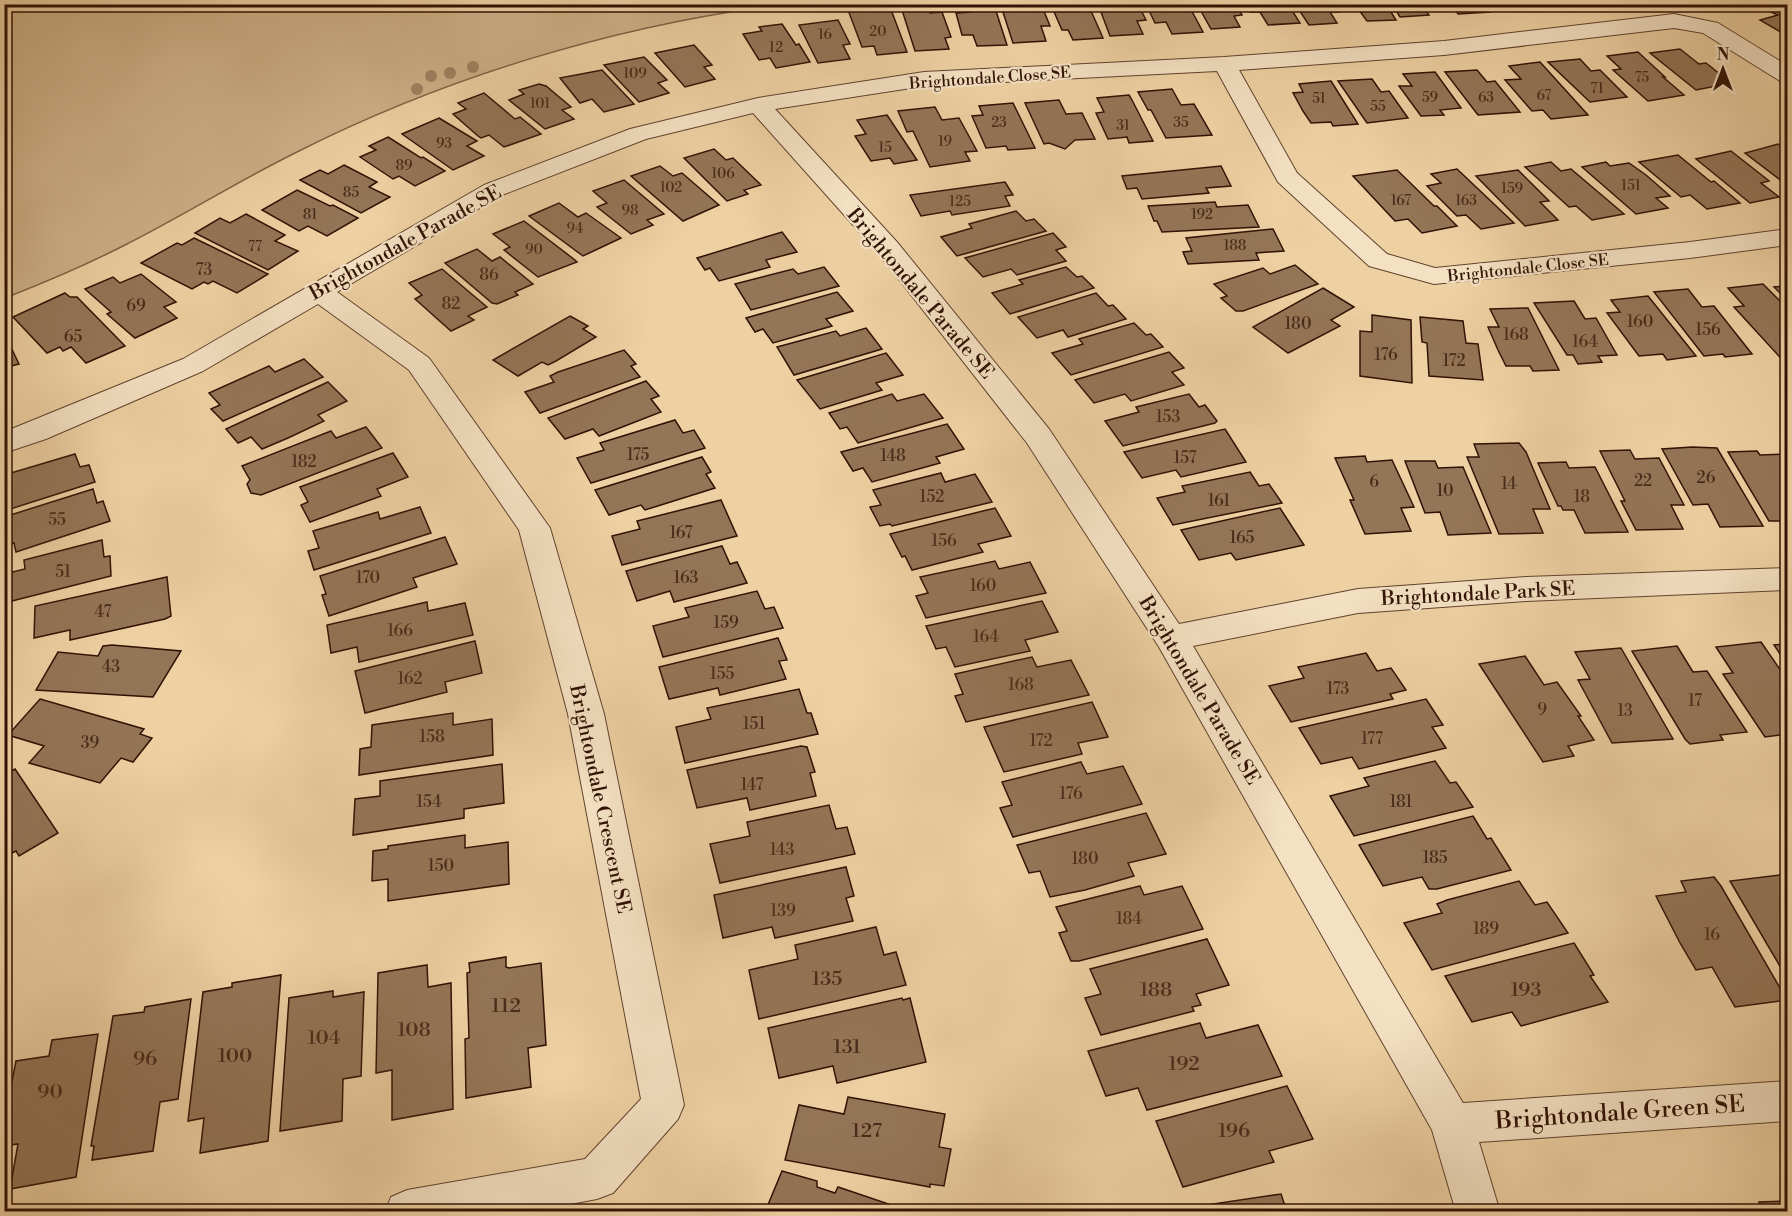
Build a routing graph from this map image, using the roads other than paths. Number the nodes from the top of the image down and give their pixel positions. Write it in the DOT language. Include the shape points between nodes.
graph roads {
  1 [pos="1224,64"];
  2 [pos="1788,76"];
  3 [pos="758,105"];
  4 [pos="1788,237"];
  5 [pos="318,291"];
  6 [pos="4,443"];
  7 [pos="1788,579"];
  8 [pos="1171,638"];
  9 [pos="1788,1101"];
  10 [pos="1452,1124"];
  11 [pos="407,1212"];
  12 [pos="1478,1212"];
  1 -- 2 [label="street, Brightondale Close SE" via="1444,48 1674,21 1710,28"];
  1 -- 3 [label="street, Brightondale Close SE" via="924,80"];
  1 -- 4 [label="street, Brightondale Close SE" via="1287,177 1378,260 1434,276"];
  3 -- 5 [label="street, Brightondale Parade SE" via="638,134 493,190"];
  3 -- 8 [label="street, Brightondale Parade SE" via="888,248 1038,436"];
  5 -- 6 [label="street, Brightondale Parade SE" via="193,365"];
  5 -- 11 [label="street, Brightondale Crescent SE" via="419,364 534,528 586,714 663,1105 597,1178"];
  7 -- 8 [label="street, Brightondale Park SE" via="1358,600"];
  8 -- 10 [label="street, Brightondale Parade SE"];
  9 -- 10 [label="street, Brightondale Green SE"];
  10 -- 12 [label="street, Brightondale Parade SE"];
}
